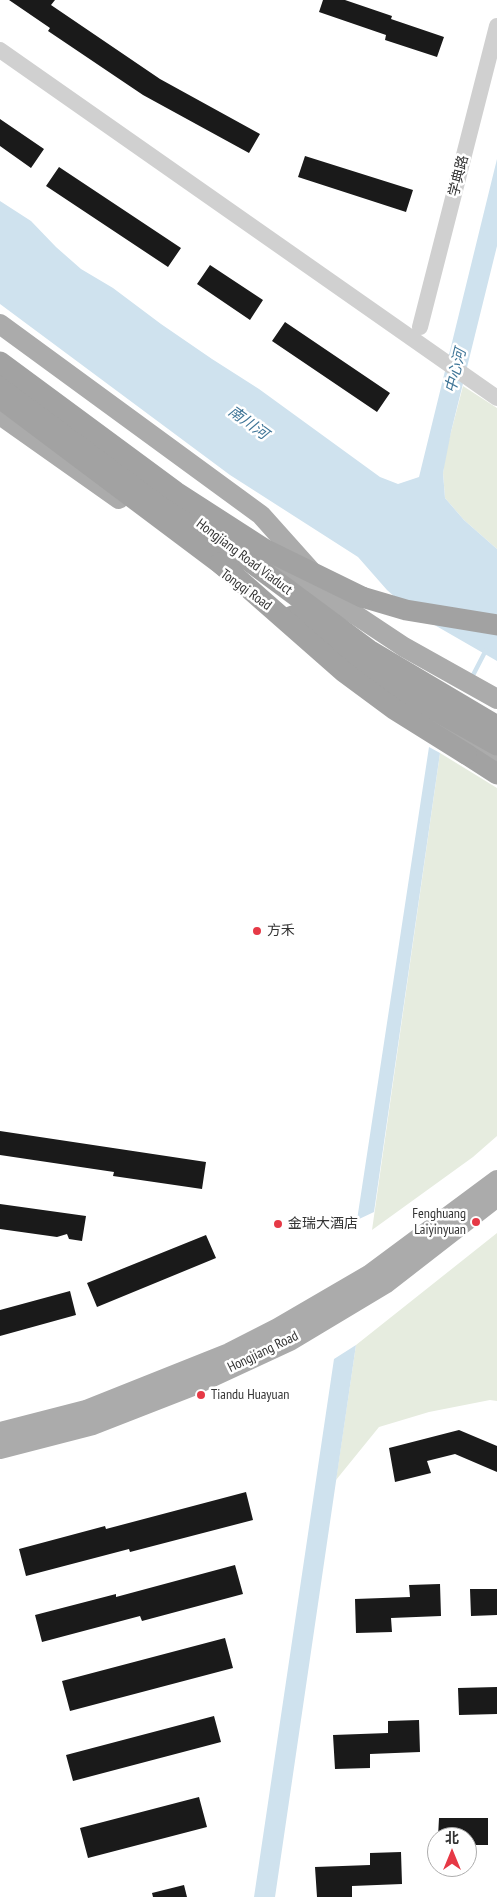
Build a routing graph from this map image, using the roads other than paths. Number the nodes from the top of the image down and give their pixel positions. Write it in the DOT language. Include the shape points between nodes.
graph roads {
  1 [pos="497,26"];
  2 [pos="0,50"];
  3 [pos="0,324"];
  4 [pos="420,326"];
  5 [pos="0,362"];
  6 [pos="0,369"];
  7 [pos="0,376"];
  8 [pos="0,398"];
  9 [pos="497,398"];
  10 [pos="0,415"];
  11 [pos="220,563"];
  12 [pos="366,623"];
  13 [pos="497,625"];
  14 [pos="497,699"];
  15 [pos="497,726"];
  16 [pos="497,746"];
  17 [pos="497,758"];
  18 [pos="497,774"];
  19 [pos="497,1180"];
  20 [pos="497,1197"];
  21 [pos="0,1432"];
  22 [pos="0,1449"];
  1 -- 4 [label="street, 学典路"];
  2 -- 9 [label="street"];
  3 -- 12 [label="main road" via="261,514 332,595"];
  5 -- 13 [label="highway, bridge" via="176,492 266,550 362,597 406,610"];
  6 -- 12 [label="main road" via="119,458"];
  7 -- 15 [label="highway, Hongjiang Road Viaduct" via="369,650"];
  8 -- 11 [label="highway, Hongjiang Road Viaduct"];
  10 -- 17 [label="main road, Tongqi Road" via="369,680"];
  11 -- 16 [label="highway, Hongjiang Road Viaduct, bridge" via="399,690"];
  11 -- 18 [label="highway, bridge" via="344,672"];
  12 -- 14 [label="main road"];
  19 -- 21 [label="main road, Hongjiang Road" via="369,1275 229,1353 86,1410"];
  20 -- 22 [label="main road, Hongjiang Road" via="385,1284 290,1341 193,1386 93,1425"];
}
